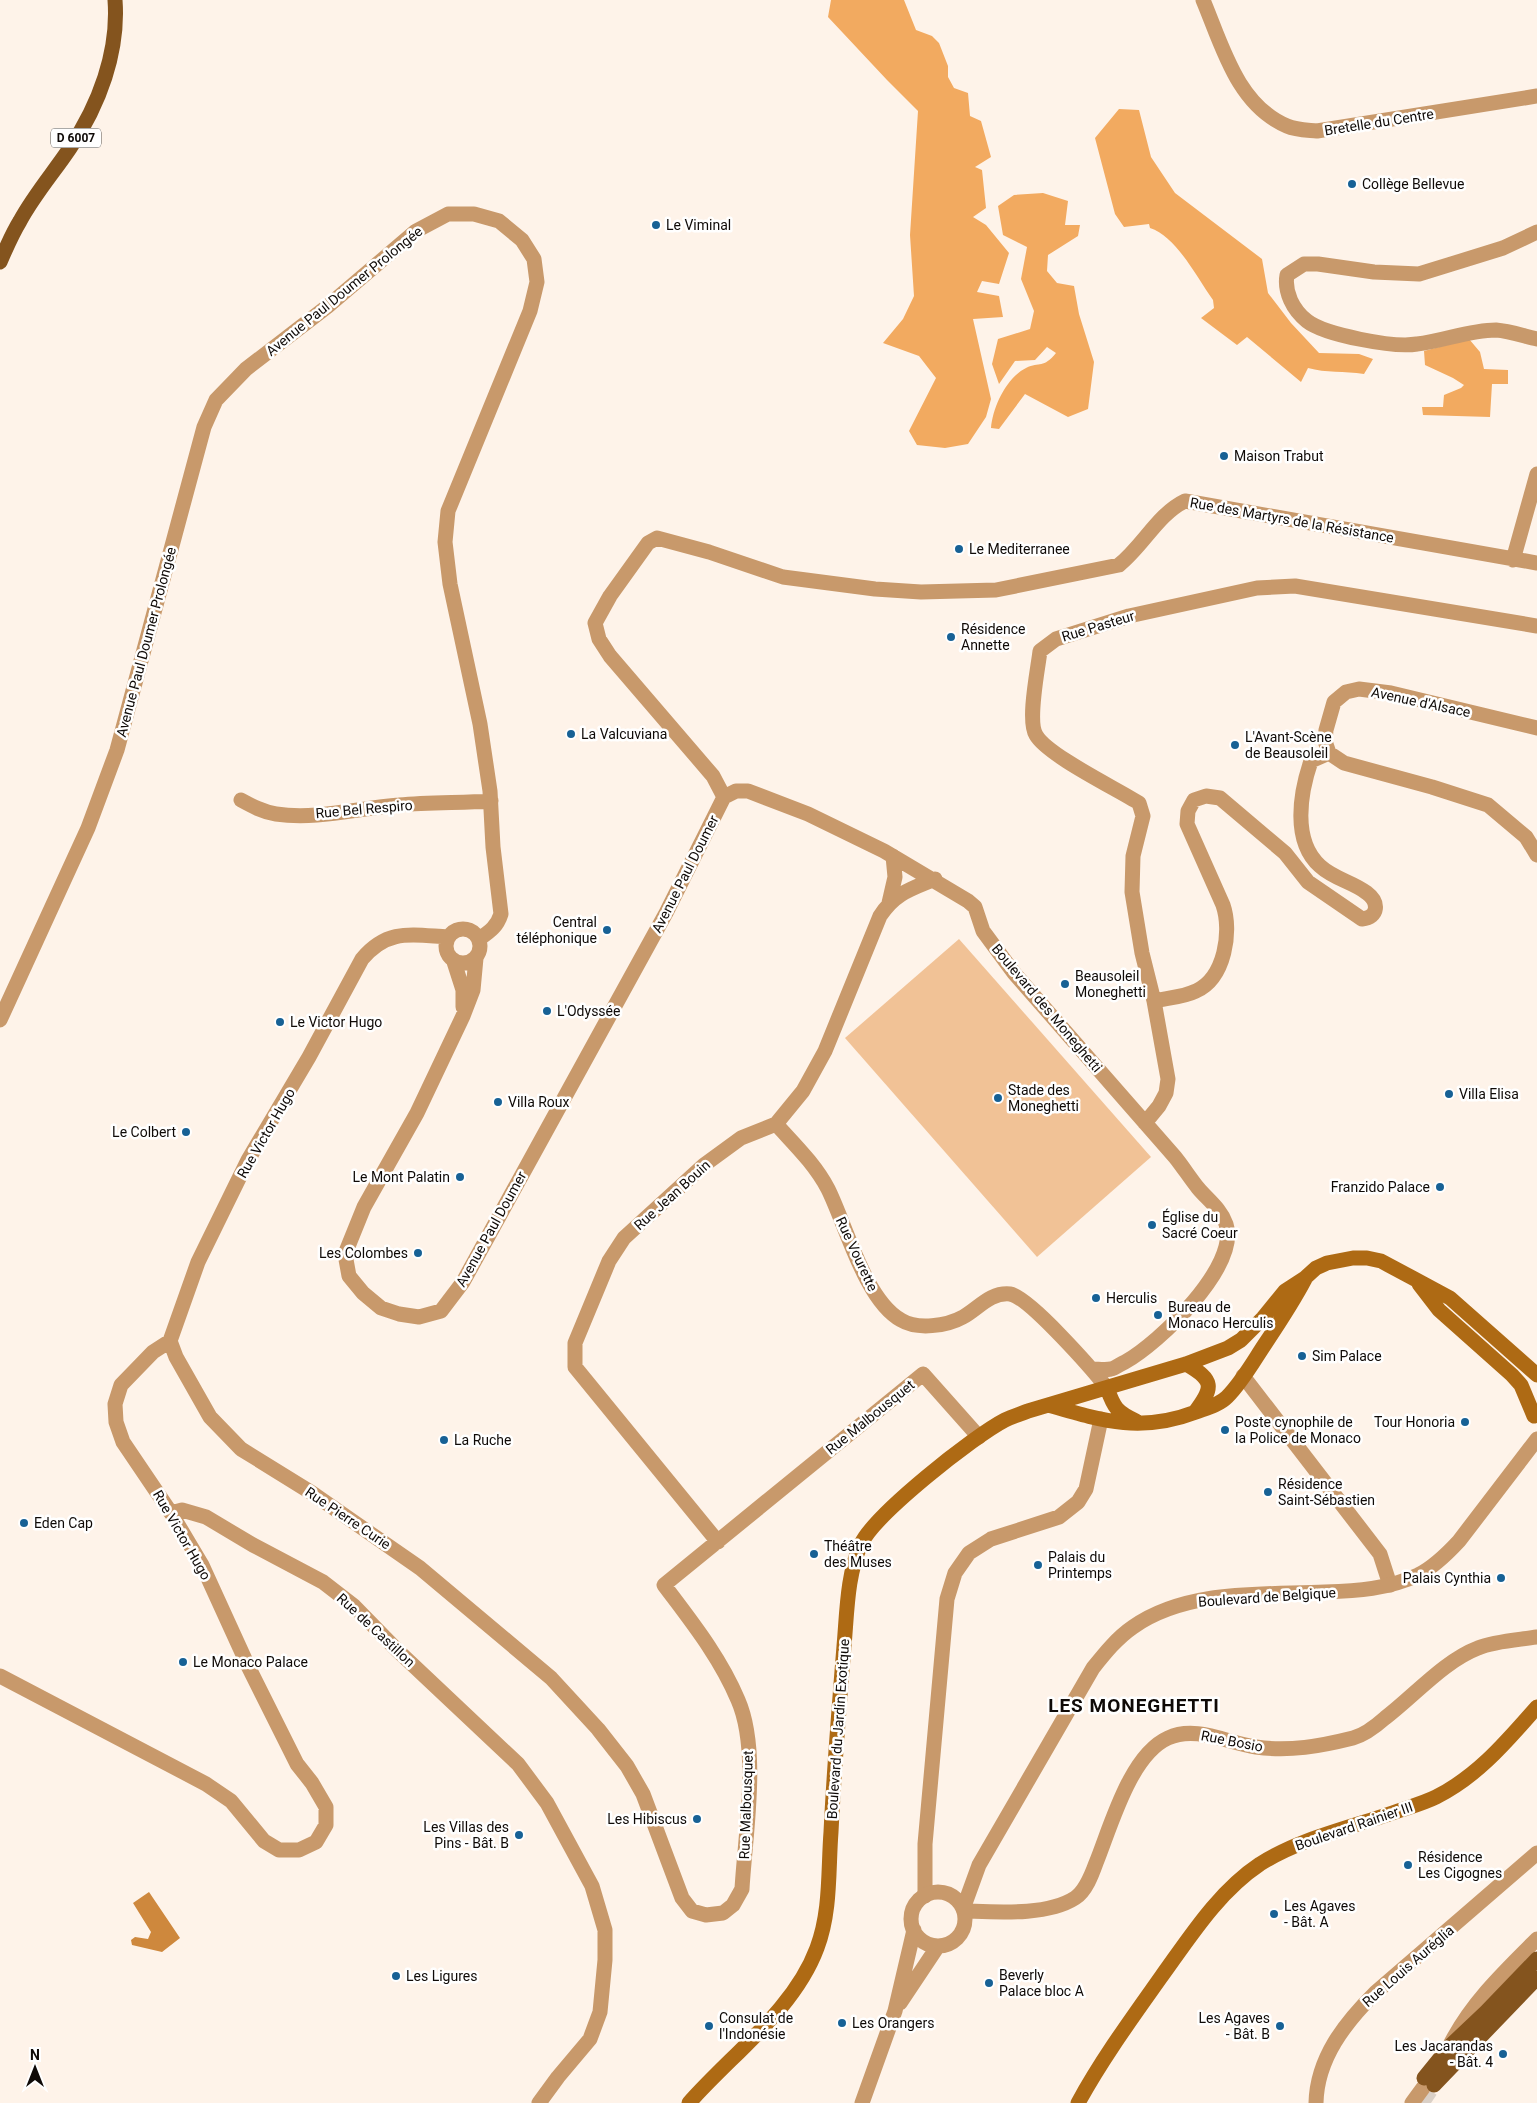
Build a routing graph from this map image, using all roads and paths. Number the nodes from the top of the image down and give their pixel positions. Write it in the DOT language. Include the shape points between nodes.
graph roads {
  1 [pos="115,0"];
  2 [pos="1203,0"];
  3 [pos="1537,96"];
  4 [pos="1537,232"];
  5 [pos="0,262"];
  6 [pos="1537,339"];
  7 [pos="1536,476"];
  8 [pos="1513,560"];
  9 [pos="1537,564"];
  10 [pos="1537,626"];
  11 [pos="1537,728"];
  12 [pos="1329,753"];
  13 [pos="724,797"];
  14 [pos="240,800"];
  15 [pos="491,801"];
  16 [pos="1537,855"];
  17 [pos="893,856"];
  18 [pos="936,879"];
  19 [pos="889,903"];
  20 [pos="407,935"];
  21 [pos="448,937"];
  22 [pos="478,940"];
  23 [pos="451,958"];
  24 [pos="476,958"];
  25 [pos="1154,1001"];
  26 [pos="463,1016"];
  27 [pos="0,1020"];
  28 [pos="776,1124"];
  29 [pos="1146,1124"];
  30 [pos="1305,1278"];
  31 [pos="1416,1281"];
  32 [pos="170,1341"];
  33 [pos="1135,1356"];
  34 [pos="1186,1364"];
  35 [pos="1092,1369"];
  36 [pos="1537,1375"];
  37 [pos="1243,1376"];
  38 [pos="1122,1382"];
  39 [pos="1107,1388"];
  40 [pos="1048,1405"];
  41 [pos="1195,1412"];
  42 [pos="1536,1417"];
  43 [pos="1101,1418"];
  44 [pos="1141,1424"];
  45 [pos="979,1437"];
  46 [pos="1537,1439"];
  47 [pos="171,1512"];
  48 [pos="718,1542"];
  49 [pos="1390,1585"];
  50 [pos="1537,1637"];
  51 [pos="0,1676"];
  52 [pos="551,1678"];
  53 [pos="1537,1707"];
  54 [pos="1537,1853"];
  55 [pos="978,1865"];
  56 [pos="950,1895"];
  57 [pos="925,1896"];
  58 [pos="964,1910"];
  59 [pos="914,1930"];
  60 [pos="1537,1939"];
  61 [pos="938,1946"];
  62 [pos="1537,1959"];
  63 [pos="1537,1978"];
  64 [pos="895,2011"];
  65 [pos="1450,2046"];
  66 [pos="1427,2084"];
  67 [pos="539,2103"];
  68 [pos="688,2103"];
  69 [pos="862,2103"];
  70 [pos="1078,2103"];
  71 [pos="1316,2103"];
  72 [pos="1412,2103"];
  1 -- 5 [label="main road, D 6007" via="111,59 96,100 72,146 20,219"];
  2 -- 3 [label="street, Bretelle du Centre" via="1244,92 1265,114 1288,127 1317,131"];
  4 -- 6 [label="street" via="1503,248 1419,274 1304,264 1287,275 1285,284 1294,308 1308,322 1367,341 1397,346 1417,345 1498,330"];
  7 -- 8 [label="street"];
  8 -- 9 [label="street, Rue des Martyrs de la Résistance"];
  8 -- 13 [label="street, Rue des Martyrs de la Résistance" via="1185,501 1173,507 1132,555 1119,565 996,590 921,592 783,577 657,538 648,543 610,596 595,623 599,639 713,776"];
  10 -- 25 [label="street, Rue Pasteur" via="1295,586 1257,588 1129,616 1056,639 1040,651 1032,715 1035,735 1054,753 1139,802 1143,816 1133,856 1132,892"];
  11 -- 12 [label="street, Avenue d'Alsace" via="1391,693 1359,689 1346,692 1334,702 1326,730"];
  12 -- 16 [label="street" via="1362,769 1488,805 1526,837"];
  12 -- 25 [label="street" via="1311,761 1304,779 1301,818 1304,844 1320,866 1366,892 1375,901 1373,915 1362,919 1308,882 1286,853 1220,798 1206,796 1194,800 1188,811 1187,824 1223,905 1228,934 1218,969 1208,982 1197,991"];
  13 -- 17 [label="street, Boulevard des Moneghetti" via="736,791 757,793"];
  13 -- 26 [label="street, Avenue Paul Doumer" via="661,922 463,1282 441,1311 419,1317 399,1314 381,1308 362,1293 349,1276 345,1254 364,1207 417,1112"];
  14 -- 15 [label="street, Rue Bel Respiro" via="276,814 332,814 399,805"];
  15 -- 22 [label="street, Avenue Paul Doumer Prolongée" via="501,914 492,930"];
  15 -- 27 [label="street, Avenue Paul Doumer Prolongée" via="480,724 450,584 445,542 448,511 508,368 530,311 537,282 534,259 522,240 499,221 474,214 448,214 416,231 328,306 246,369 216,400 204,427 117,750 88,828"];
  17 -- 18 [label="street, Boulevard des Moneghetti"];
  17 -- 19 [label="street" via="895,877"];
  18 -- 19 [label="street" via="906,891"];
  18 -- 29 [label="street, Boulevard des Moneghetti" via="975,907 983,931 1014,973"];
  19 -- 28 [label="street" via="880,916 812,1078"];
  20 -- 21 [label="street, Rue Victor Hugo"];
  20 -- 23 [label="street"];
  20 -- 32 [label="street, Rue Victor Hugo" via="391,937 373,946 352,976 248,1160 198,1262"];
  21 -- 22 [label="street" via="456,930 466,929"];
  21 -- 23 [label="street" via="445,948"];
  22 -- 24 [label="street" via="480,946"];
  23 -- 24 [label="street" via="466,964"];
  23 -- 26 [label="street, Avenue Paul Doumer" via="463,990"];
  24 -- 26 [label="street, Avenue Paul Doumer" via="473,990"];
  25 -- 29 [label="street, Rue Pasteur" via="1168,1079 1166,1092"];
  28 -- 35 [label="street, Rue Vourette" via="815,1168 828,1188 874,1291 890,1312 915,1326 940,1324 962,1318 992,1298 1011,1294 1036,1312"];
  28 -- 48 [label="street, Rue Jean Bouin" via="740,1138 704,1165 624,1238 609,1261 575,1343 576,1367"];
  29 -- 33 [label="street, Boulevard des Moneghetti" via="1221,1213 1228,1238 1224,1256 1188,1308"];
  30 -- 31 [label="main road" via="1327,1263 1367,1258 1394,1267"];
  30 -- 34 [label="main road" via="1285,1291 1241,1340"];
  30 -- 37 [label="main road" via="1296,1297"];
  31 -- 36 [label="main road" via="1450,1298"];
  31 -- 42 [label="main road" via="1440,1310 1521,1385"];
  32 -- 47 [label="street, Rue Victor Hugo" via="153,1352 121,1385 115,1404 116,1422 123,1442"];
  32 -- 52 [label="street, Rue Pierre Curie" via="210,1418 241,1449 312,1492 420,1568"];
  33 -- 35 [label="street, Boulevard des Moneghetti" via="1112,1369"];
  33 -- 38 [label="street"];
  34 -- 38 [label="main road, Boulevard du Jardin Exotique"];
  34 -- 41 [label="main road" via="1204,1376 1209,1389"];
  35 -- 39 [label="street, Rue Vourette"];
  37 -- 41 [label="main road" via="1227,1397 1216,1405"];
  37 -- 49 [label="street" via="1380,1554"];
  38 -- 39 [label="main road, Boulevard du Jardin Exotique"];
  39 -- 40 [label="main road, Boulevard du Jardin Exotique"];
  39 -- 43 [label="main road"];
  39 -- 44 [label="main road" via="1121,1414"];
  40 -- 43 [label="main road, Boulevard du Jardin Exotique"];
  40 -- 45 [label="main road, Boulevard du Jardin Exotique" via="1005,1420"];
  41 -- 44 [label="main road, Boulevard du Jardin Exotique" via="1177,1420"];
  43 -- 44 [label="main road, Boulevard du Jardin Exotique"];
  43 -- 57 [label="street" via="1086,1488 1078,1502 1059,1517 992,1539 969,1553 955,1573 947,1598 925,1844"];
  45 -- 48 [label="street, Rue Malbousquet" via="923,1374"];
  45 -- 68 [label="main road, Boulevard du Jardin Exotique" via="882,1517 860,1545 848,1608 839,1704 824,1929 800,1985 780,2010"];
  46 -- 49 [label="street, Boulevard de Belgique" via="1449,1552 1421,1573"];
  47 -- 51 [label="street, Rue Victor Hugo" via="202,1565 296,1764 326,1807 326,1825 316,1842 299,1850 279,1850 264,1841 231,1801 206,1784"];
  47 -- 67 [label="street, Rue de Castillon" via="182,1510 206,1517 323,1582 354,1606 518,1764 547,1803 592,1886 605,1930 605,1960 600,2012 590,2039"];
  48 -- 52 [label="street, Rue Malbousquet" via="664,1585 714,1655 739,1701 748,1739 749,1781 742,1889 733,1905 723,1913 706,1915 692,1911 682,1898 643,1794 628,1766"];
  49 -- 55 [label="street, Boulevard de Belgique" via="1354,1591 1199,1600 1171,1608 1133,1627 1093,1668"];
  50 -- 58 [label="street, Rue Bosio" via="1478,1647 1454,1661 1387,1717 1356,1737 1279,1749 1202,1734 1178,1734 1167,1738 1132,1772 1089,1879 1077,1896 1053,1906 1033,1909 999,1913"];
  53 -- 70 [label="main road, Boulevard Rainier III" via="1493,1755 1459,1784 1435,1798 1307,1841 1260,1864 1240,1879 1198,1926 1127,2024"];
  54 -- 71 [label="street, Rue Louis Auréglia" via="1352,2016 1327,2056"];
  55 -- 56 [label="street, Boulevard de Belgique"];
  55 -- 58 [label="street, Boulevard de Belgique"];
  56 -- 57 [label="street" via="937,1892"];
  56 -- 58 [label="street"];
  57 -- 59 [label="street" via="912,1911"];
  58 -- 61 [label="street" via="964,1928 960,1935 954,1941"];
  59 -- 61 [label="street" via="928,1944"];
  59 -- 64 [label="street"];
  60 -- 65 [label="street" via="1474,2006"];
  61 -- 64 [label="street"];
  62 -- 65 [label="main road"];
  63 -- 66 [label="main road"];
  64 -- 69 [label="street"];
  65 -- 66 [label="main road"];
  66 -- 72 [label="street"];
}
